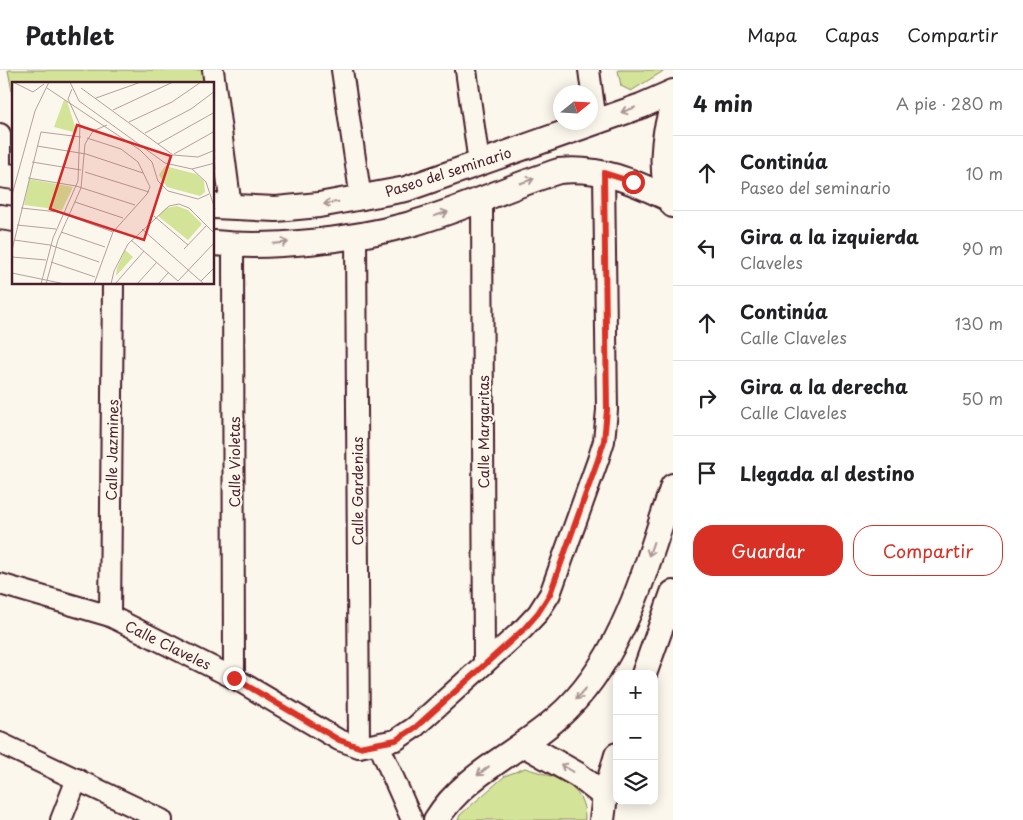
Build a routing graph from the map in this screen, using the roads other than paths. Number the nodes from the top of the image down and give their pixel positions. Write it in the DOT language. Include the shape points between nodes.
graph roads {
  1 [pos="342,70"];
  2 [pos="466,70"];
  3 [pos="589,70"];
  4 [pos="591,85"];
  5 [pos="215,87"];
  6 [pos="673,92"];
  7 [pos="673,106"];
  8 [pos="598,121"];
  9 [pos="573,130"];
  10 [pos="0,134"];
  11 [pos="479,163"];
  12 [pos="0,165"];
  13 [pos="604,173"];
  14 [pos="361,199"];
  15 [pos="482,199"];
  16 [pos="671,202"];
  17 [pos="222,206"];
  18 [pos="356,236"];
  19 [pos="223,244"];
  20 [pos="113,285"];
  21 [pos="673,486"];
  22 [pos="641,578"];
  23 [pos="0,584"];
  24 [pos="673,592"];
  25 [pos="110,616"];
  26 [pos="484,664"];
  27 [pos="645,670"];
  28 [pos="234,678"];
  29 [pos="0,743"];
  30 [pos="379,745"];
  31 [pos="525,745"];
  32 [pos="359,747"];
  33 [pos="616,760"];
  34 [pos="76,779"];
  35 [pos="605,796"];
  36 [pos="61,820"];
  37 [pos="162,820"];
  38 [pos="412,820"];
  39 [pos="436,820"];
  40 [pos="602,820"];
  1 -- 14 [label="street"];
  2 -- 11 [label="street"];
  3 -- 4 [label="street"];
  5 -- 17 [label="street"];
  6 -- 8 [label="street, Paseo del seminario, one-way"];
  7 -- 16 [label="street" via="668,120 664,172"];
  9 -- 11 [label="street, Paseo del seminario"];
  10 -- 12 [label="street"];
  11 -- 14 [label="street, Paseo del seminario" via="406,189"];
  11 -- 15 [label="street"];
  15 -- 13 [label="street, one-way" via="558,171 581,169"];
  13 -- 16 [label="street" via="633,182"];
  13 -- 26 [label="street, Calle Claveles" via="607,410 604,441 550,594 524,629"];
  14 -- 17 [label="street, Paseo del seminario, one-way" via="276,209"];
  18 -- 15 [label="street, one-way" via="407,225"];
  15 -- 26 [label="street, Calle Margaritas"];
  17 -- 19 [label="street"];
  19 -- 18 [label="street, one-way" via="276,244"];
  18 -- 32 [label="street, Calle Gardenias"];
  19 -- 28 [label="street, Calle Violetas"];
  20 -- 25 [label="street, Calle Jazmines"];
  21 -- 22 [label="street, one-way"];
  22 -- 24 [label="street"];
  22 -- 31 [label="street, one-way" via="604,662 582,694"];
  23 -- 25 [label="street, Calle Claveles"];
  24 -- 27 [label="street"];
  25 -- 28 [label="street, Calle Claveles"];
  26 -- 30 [label="street, Calle Claveles" via="416,727 396,740"];
  28 -- 32 [label="street, Calle Claveles" via="339,740"];
  29 -- 34 [label="street"];
  30 -- 32 [label="street, Calle Claveles"];
  30 -- 38 [label="street"];
  35 -- 31 [label="street, one-way" via="578,775"];
  31 -- 39 [label="street, one-way" via="494,763 462,788"];
  33 -- 35 [label="street"];
  34 -- 36 [label="street"];
  34 -- 37 [label="street"];
  35 -- 40 [label="street"];
}
